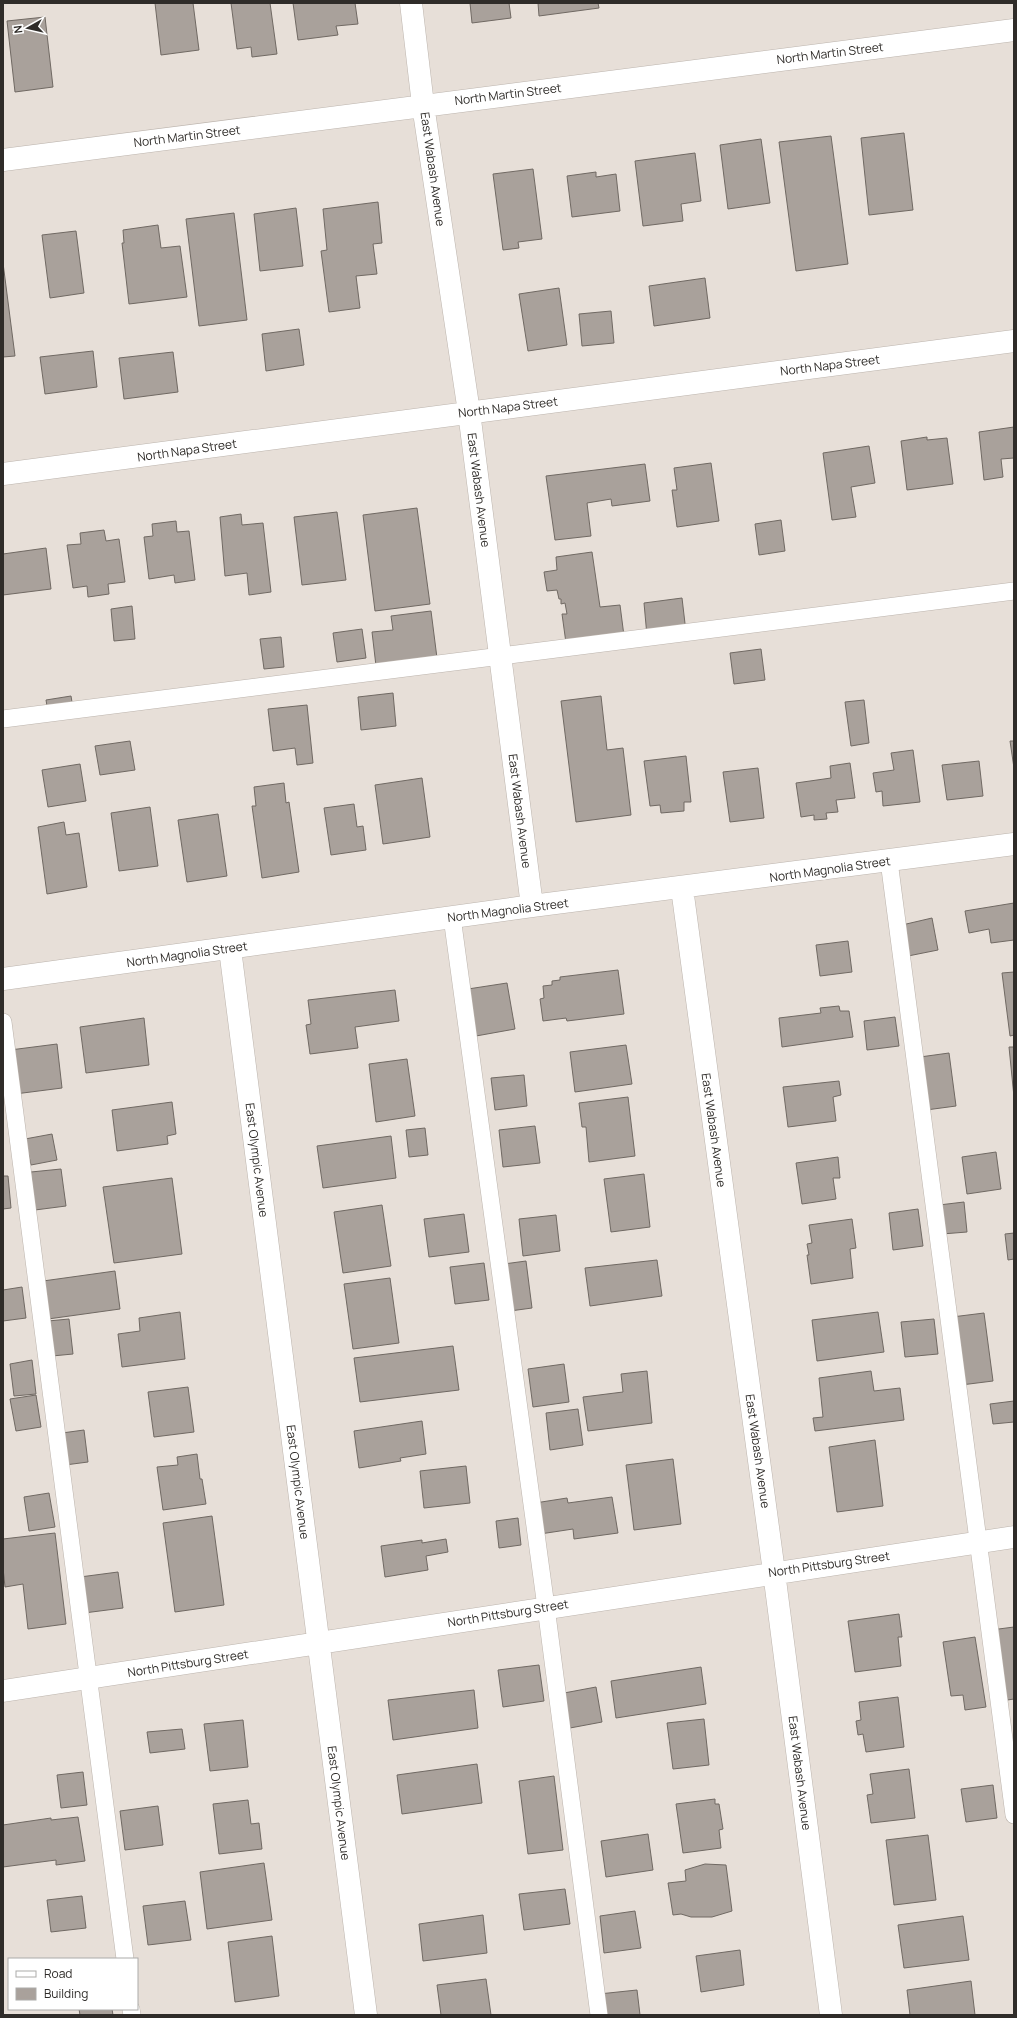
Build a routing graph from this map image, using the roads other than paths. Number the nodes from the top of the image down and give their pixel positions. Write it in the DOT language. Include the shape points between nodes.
graph roads {
  1 [pos="411,3"];
  2 [pos="1014,30"];
  3 [pos="423,105"];
  4 [pos="3,160"];
  5 [pos="1014,341"];
  6 [pos="469,412"];
  7 [pos="3,474"];
  8 [pos="1014,591"];
  9 [pos="500,656"];
  10 [pos="3,719"];
  11 [pos="1014,844"];
  12 [pos="889,861"];
  13 [pos="682,888"];
  14 [pos="532,906"];
  15 [pos="452,917"];
  16 [pos="230,948"];
  17 [pos="3,979"];
  18 [pos="3,1022"];
  19 [pos="1014,1536"];
  20 [pos="979,1542"];
  21 [pos="774,1572"];
  22 [pos="546,1607"];
  23 [pos="318,1642"];
  24 [pos="88,1678"];
  25 [pos="3,1691"];
  26 [pos="1014,1815"];
  27 [pos="125,1958"];
  28 [pos="366,2015"];
  29 [pos="599,2015"];
  30 [pos="831,2015"];
  1 -- 3 [label="street, East Wabash Avenue"];
  2 -- 3 [label="street, North Martin Street"];
  3 -- 4 [label="street, North Martin Street"];
  3 -- 6 [label="street, East Wabash Avenue"];
  5 -- 6 [label="street, North Napa Street"];
  6 -- 7 [label="street, North Napa Street"];
  6 -- 9 [label="street, East Wabash Avenue"];
  8 -- 9 [label="lane"];
  9 -- 10 [label="lane"];
  9 -- 14 [label="street, East Wabash Avenue"];
  11 -- 12 [label="street, North Magnolia Street"];
  12 -- 13 [label="street, North Magnolia Street"];
  12 -- 20 [label="lane"];
  13 -- 14 [label="street, North Magnolia Street"];
  13 -- 21 [label="street, East Wabash Avenue"];
  14 -- 15 [label="street, North Magnolia Street"];
  15 -- 16 [label="street, North Magnolia Street"];
  15 -- 22 [label="lane"];
  16 -- 17 [label="street, North Magnolia Street"];
  16 -- 23 [label="street, East Olympic Avenue"];
  18 -- 24 [label="lane"];
  19 -- 20 [label="street, North Pittsburg Street"];
  20 -- 21 [label="street, North Pittsburg Street"];
  20 -- 26 [label="lane"];
  21 -- 22 [label="street, North Pittsburg Street"];
  21 -- 30 [label="street, East Wabash Avenue"];
  22 -- 23 [label="street, North Pittsburg Street"];
  22 -- 29 [label="lane"];
  23 -- 24 [label="street, North Pittsburg Street"];
  23 -- 28 [label="street, East Olympic Avenue"];
  24 -- 25 [label="street, North Pittsburg Street"];
  24 -- 27 [label="lane"];
}
